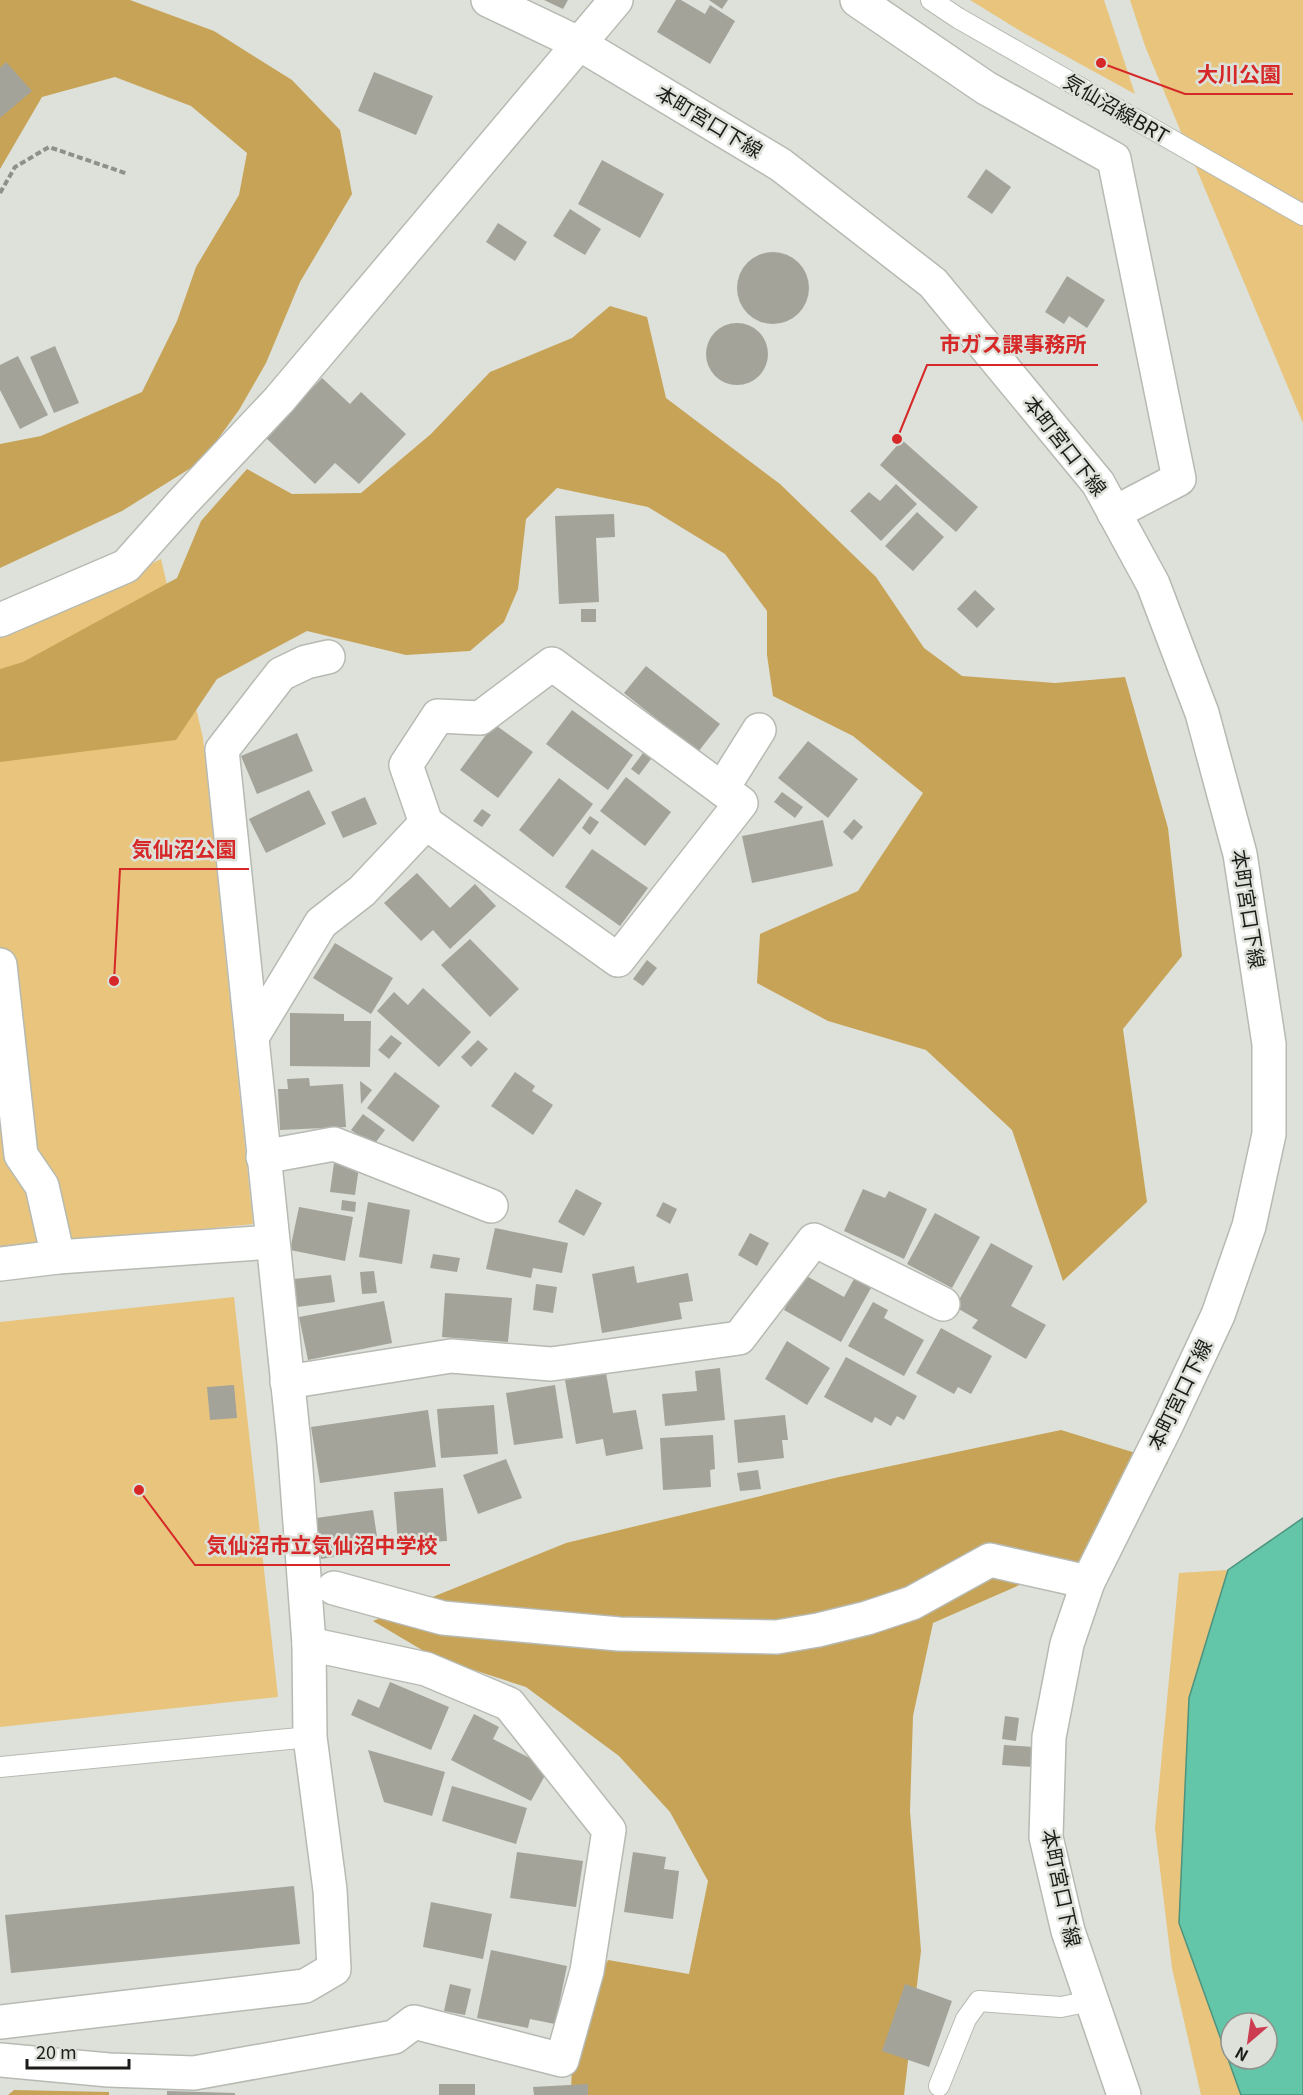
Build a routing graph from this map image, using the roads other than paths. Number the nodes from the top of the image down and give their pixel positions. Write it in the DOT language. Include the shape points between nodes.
graph roads {
  1 [pos="488,0"];
  2 [pos="616,0"];
  3 [pos="857,0"];
  4 [pos="931,0"];
  5 [pos="578,44"];
  6 [pos="1303,215"];
  7 [pos="1114,513"];
  8 [pos="0,620"];
  9 [pos="328,657"];
  10 [pos="759,730"];
  11 [pos="722,789"];
  12 [pos="426,823"];
  13 [pos="0,965"];
  14 [pos="252,1037"];
  15 [pos="263,1157"];
  16 [pos="491,1206"];
  17 [pos="272,1242"];
  18 [pos="58,1257"];
  19 [pos="0,1264"];
  20 [pos="943,1304"];
  21 [pos="287,1382"];
  22 [pos="1088,1582"];
  23 [pos="334,1588"];
  24 [pos="309,1644"];
  25 [pos="310,1737"];
  26 [pos="0,1767"];
  27 [pos="1091,2001"];
  28 [pos="0,2022"];
  29 [pos="0,2060"];
  30 [pos="153,2084"];
  31 [pos="939,2086"];
  32 [pos="1124,2095"];
  1 -- 5 [label="street, 本町宮口下線"];
  2 -- 5 [label="street"];
  3 -- 7 [label="street" via="986,88 1114,159 1179,479"];
  4 -- 6 [label="lane, 気仙沼線BRT"];
  5 -- 7 [label="street, 本町宮口下線" via="781,165 933,283 1098,483"];
  5 -- 8 [label="street" via="279,400 126,567"];
  7 -- 22 [label="street, 本町宮口下線" via="1154,584 1198,703 1240,854 1269,1044 1269,1134 1249,1226 1218,1315"];
  9 -- 14 [label="street" via="281,674 222,750"];
  10 -- 11 [label="street"];
  11 -- 12 [label="street" via="741,803 618,960"];
  11 -- 12 [label="street" via="552,664 480,718 438,716 406,765"];
  12 -- 14 [label="street" via="362,891 321,923"];
  13 -- 18 [label="street" via="21,1155 42,1186"];
  14 -- 15 [label="street"];
  15 -- 16 [label="street" via="334,1144"];
  15 -- 17 [label="street"];
  17 -- 18 [label="street"];
  17 -- 21 [label="street"];
  18 -- 19 [label="street"];
  20 -- 21 [label="street" via="814,1240 739,1338 551,1364 451,1356"];
  21 -- 24 [label="street"];
  22 -- 23 [label="street" via="990,1560 912,1603 818,1630 777,1636 620,1634 443,1618"];
  22 -- 27 [label="street, 本町宮口下線" via="1067,1644 1049,1737 1046,1838 1068,1931"];
  24 -- 25 [label="street"];
  24 -- 30 [label="street" via="426,1669 509,1704 609,1830 587,1971 562,2060 414,2022 394,2037"];
  25 -- 26 [label="lane"];
  25 -- 28 [label="street" via="330,1890 334,1969 305,1986"];
  27 -- 31 [label="lane" via="1060,2007 979,2001 966,2019"];
  27 -- 32 [label="street, 本町宮口下線"];
  29 -- 30 [label="street" via="109,2070"];
}
